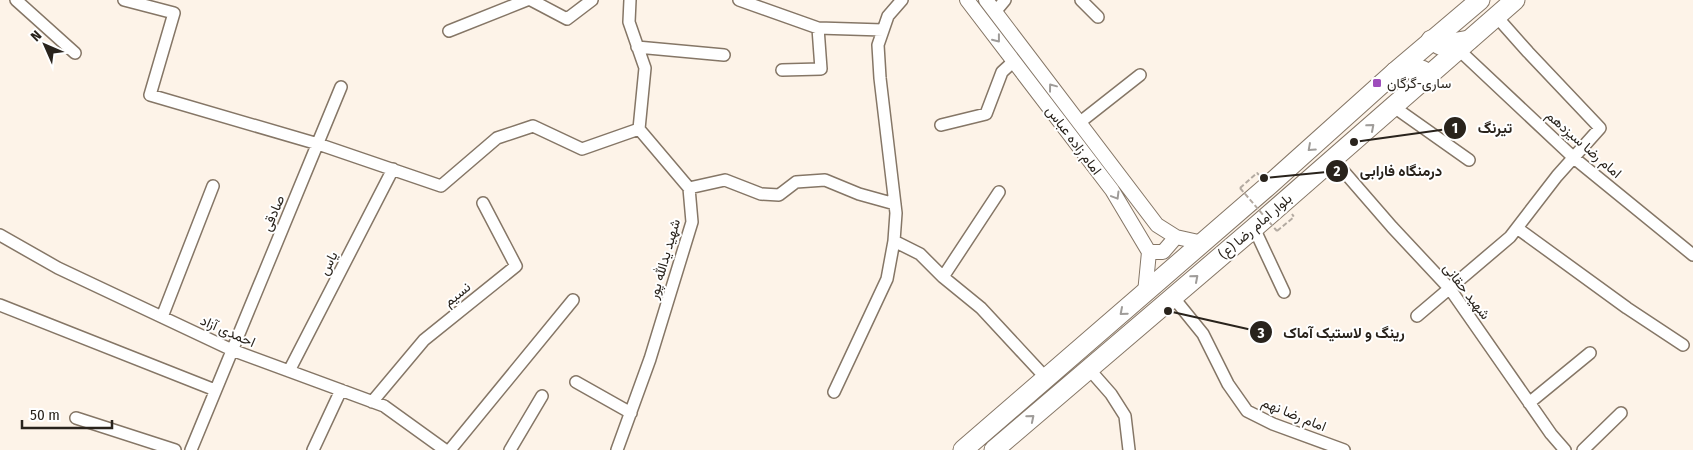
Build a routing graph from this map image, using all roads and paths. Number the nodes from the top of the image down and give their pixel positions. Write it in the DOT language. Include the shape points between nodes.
graph roads {
  1 [pos="16,0"];
  2 [pos="124,0"];
  3 [pos="527,0"];
  4 [pos="531,0"];
  5 [pos="592,0"];
  6 [pos="630,0"];
  7 [pos="739,0"];
  8 [pos="902,0"];
  9 [pos="967,0"];
  10 [pos="986,0"];
  11 [pos="1005,0"];
  12 [pos="1081,0"];
  13 [pos="1480,0"];
  14 [pos="1515,0"];
  15 [pos="995,12"];
  16 [pos="1496,16"];
  17 [pos="1098,17"];
  18 [pos="818,28"];
  19 [pos="884,30"];
  20 [pos="449,31"];
  21 [pos="1432,40"];
  22 [pos="1464,45"];
  23 [pos="637,46"];
  24 [pos="75,53"];
  25 [pos="724,56"];
  26 [pos="1014,61"];
  27 [pos="782,70"];
  28 [pos="1395,72"];
  29 [pos="1140,75"];
  30 [pos="1429,75"];
  31 [pos="341,87"];
  32 [pos="1394,106"];
  33 [pos="1079,123"];
  34 [pos="941,126"];
  35 [pos="640,129"];
  36 [pos="318,144"];
  37 [pos="1574,158"];
  38 [pos="1333,159"];
  39 [pos="1469,160"];
  40 [pos="393,169"];
  41 [pos="213,186"];
  42 [pos="689,188"];
  43 [pos="1240,188"];
  44 [pos="999,192"];
  45 [pos="483,203"];
  46 [pos="895,204"];
  47 [pos="1254,228"];
  48 [pos="1517,228"];
  49 [pos="1277,231"];
  50 [pos="0,235"];
  51 [pos="1176,237"];
  52 [pos="894,241"];
  53 [pos="1203,243"];
  54 [pos="1149,252"];
  55 [pos="1693,255"];
  56 [pos="943,277"];
  57 [pos="1450,289"];
  58 [pos="1145,292"];
  59 [pos="1284,292"];
  60 [pos="1173,297"];
  61 [pos="573,300"];
  62 [pos="0,305"];
  63 [pos="1417,316"];
  64 [pos="162,318"];
  65 [pos="1683,345"];
  66 [pos="232,350"];
  67 [pos="1590,353"];
  68 [pos="1089,369"];
  69 [pos="289,371"];
  70 [pos="1046,378"];
  71 [pos="576,382"];
  72 [pos="215,390"];
  73 [pos="341,390"];
  74 [pos="834,392"];
  75 [pos="542,396"];
  76 [pos="372,402"];
  77 [pos="1529,403"];
  78 [pos="1621,412"];
  79 [pos="631,413"];
  80 [pos="76,418"];
  81 [pos="175,450"];
  82 [pos="192,450"];
  83 [pos="313,450"];
  84 [pos="445,450"];
  85 [pos="450,450"];
  86 [pos="510,450"];
  87 [pos="617,450"];
  88 [pos="962,450"];
  89 [pos="994,450"];
  90 [pos="1129,450"];
  91 [pos="1344,450"];
  92 [pos="1565,450"];
  93 [pos="1583,450"];
  1 -- 24 [label="street"];
  2 -- 36 [label="street" via="174,13 150,95"];
  3 -- 20 [label="street"];
  4 -- 5 [label="street" via="567,19"];
  6 -- 23 [label="street" via="629,22"];
  7 -- 18 [label="street"];
  8 -- 19 [label="street" via="888,16"];
  9 -- 26 [label="street, امام زاده عباس, one-way"];
  10 -- 15 [label="street, امام زاده عباس"];
  11 -- 15 [label="street"];
  12 -- 17 [label="street"];
  13 -- 21 [label="main road, بلوار امام رضا (ع)"];
  14 -- 16 [label="main road, بلوار امام رضا (ع)"];
  33 -- 15 [label="street, امام زاده عباس, one-way"];
  16 -- 22 [label="main road, بلوار امام رضا (ع)"];
  16 -- 37 [label="street" via="1600,128"];
  18 -- 19 [label="street"];
  18 -- 27 [label="street" via="821,69"];
  19 -- 46 [label="street" via="878,45 880,78"];
  21 -- 22 [label="main road" via="1440,45"];
  21 -- 28 [label="main road, بلوار امام رضا (ع)"];
  22 -- 30 [label="main road, بلوار امام رضا (ع)"];
  22 -- 37 [label="street, امام رضا سیزدهم"];
  23 -- 25 [label="street"];
  23 -- 35 [label="street" via="645,68"];
  26 -- 34 [label="street" via="1002,72 986,114"];
  26 -- 54 [label="street, امام زاده عباس, one-way" via="1112,190"];
  28 -- 30 [label="main road" via="1421,69"];
  28 -- 53 [label="main road, بلوار امام رضا (ع), one-way"];
  29 -- 33 [label="street"];
  30 -- 32 [label="main road, بلوار امام رضا (ع)"];
  31 -- 36 [label="street, صادقی"];
  38 -- 32 [label="main road, بلوار امام رضا (ع), one-way"];
  32 -- 39 [label="street"];
  33 -- 51 [label="street, امام زاده عباس" via="1157,225"];
  35 -- 40 [label="street" via="582,149 533,126 497,138 442,186"];
  35 -- 42 [label="street"];
  36 -- 40 [label="street"];
  36 -- 66 [label="street, صادقی"];
  37 -- 48 [label="street"];
  37 -- 55 [label="street, امام رضا سیزدهم"];
  38 -- 47 [label="main road, بلوار امام رضا (ع)"];
  38 -- 57 [label="street, شهید حقانی"];
  40 -- 69 [label="street, یاس"];
  41 -- 64 [label="street"];
  42 -- 46 [label="street" via="725,180 761,194 779,195 796,182 825,180"];
  42 -- 79 [label="street, شهید یدالله پور" via="692,222"];
  43 -- 49 [label="path, bridge"];
  44 -- 56 [label="street"];
  45 -- 76 [label="street, نسیم" via="516,266 424,340"];
  46 -- 52 [label="street"];
  47 -- 59 [label="street"];
  60 -- 47 [label="main road, بلوار امام رضا (ع), one-way"];
  48 -- 57 [label="street"];
  48 -- 65 [label="street" via="1626,308"];
  50 -- 64 [label="street, احمدی آزاد" via="58,268"];
  51 -- 53 [label="street, امام زاده عباس"];
  51 -- 54 [label="street" via="1163,252"];
  52 -- 56 [label="street" via="920,254"];
  52 -- 74 [label="street" via="888,279"];
  53 -- 58 [label="main road, بلوار امام رضا (ع)"];
  54 -- 58 [label="street"];
  56 -- 70 [label="street" via="981,308"];
  57 -- 63 [label="street"];
  57 -- 77 [label="street, شهید حقانی"];
  58 -- 70 [label="main road, بلوار امام رضا (ع), one-way"];
  60 -- 68 [label="main road, بلوار امام رضا (ع)"];
  60 -- 91 [label="street, امام رضا نهم" via="1203,334 1228,384 1247,411"];
  61 -- 85 [label="street"];
  62 -- 72 [label="street"];
  64 -- 66 [label="street, احمدی آزاد"];
  66 -- 69 [label="street, احمدی آزاد"];
  66 -- 72 [label="street, صادقی"];
  67 -- 77 [label="street"];
  89 -- 68 [label="main road, بلوار امام رضا (ع), one-way"];
  68 -- 90 [label="street" via="1125,416"];
  69 -- 73 [label="street, احمدی آزاد"];
  70 -- 88 [label="main road, بلوار امام رضا (ع)"];
  71 -- 79 [label="street"];
  72 -- 82 [label="street, صادقی"];
  73 -- 76 [label="street, احمدی آزاد"];
  73 -- 83 [label="street"];
  75 -- 86 [label="street"];
  76 -- 84 [label="street, احمدی آزاد" via="384,406"];
  77 -- 92 [label="street, شهید حقانی"];
  78 -- 93 [label="street"];
  79 -- 87 [label="street, شهید یدالله پور"];
  80 -- 81 [label="street"];
}
